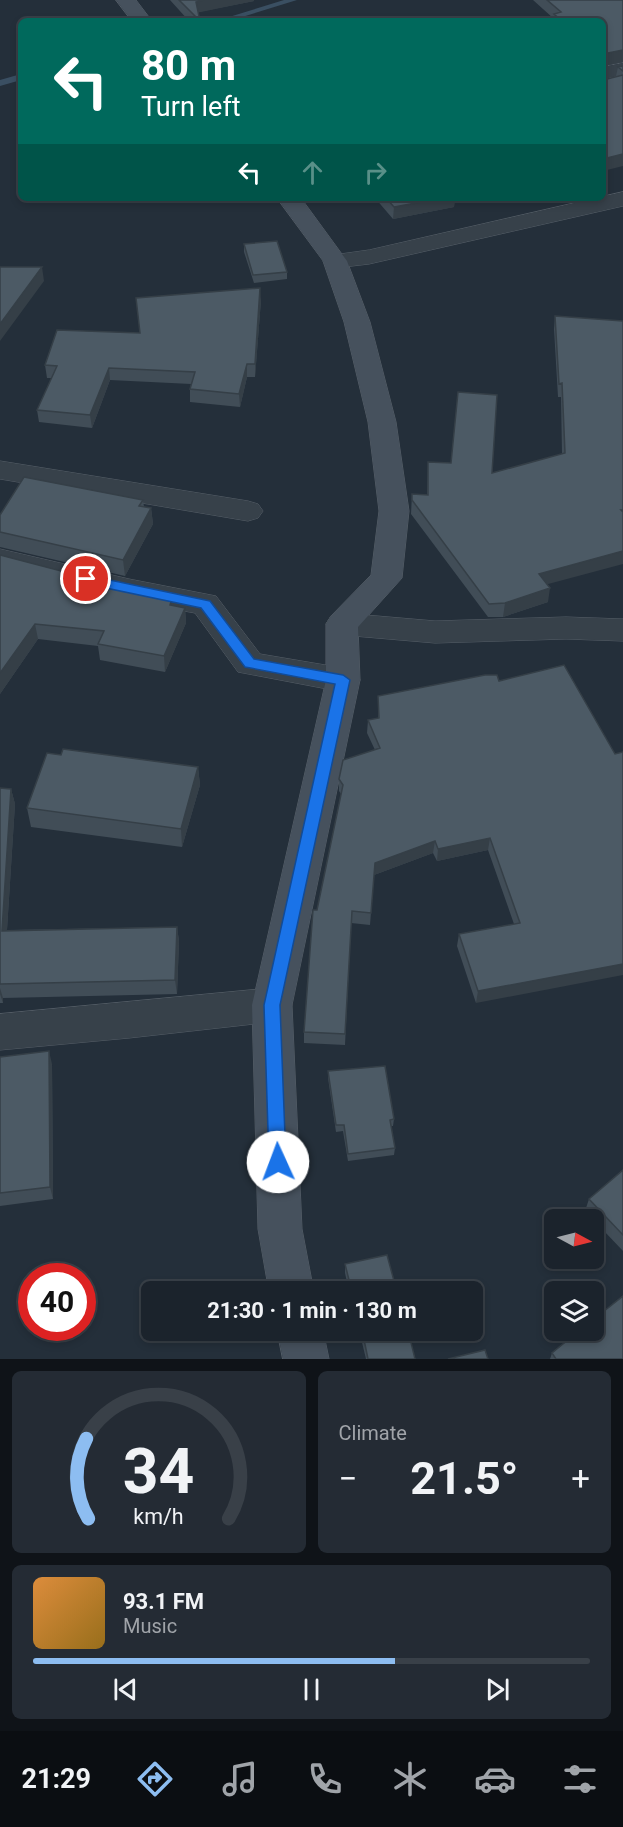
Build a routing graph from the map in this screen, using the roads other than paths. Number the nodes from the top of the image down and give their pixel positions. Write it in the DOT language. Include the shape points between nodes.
graph roads {
  1 [pos="126,0"];
  2 [pos="140,18"];
  3 [pos="623,69"];
  4 [pos="606,72"];
  5 [pos="623,199"];
  6 [pos="291,201"];
  7 [pos="335,261"];
  8 [pos="0,470"];
  9 [pos="248,511"];
  10 [pos="0,559"];
  11 [pos="342,624"];
  12 [pos="623,630"];
  13 [pos="343,680"];
  14 [pos="272,1005"];
  15 [pos="0,1032"];
  16 [pos="290,1281"];
  17 [pos="302,1341"];
  18 [pos="306,1359"];
  1 -- 2 [label="street"];
  3 -- 4 [label="street"];
  5 -- 7 [label="street" via="369,257"];
  6 -- 7 [label="street"];
  7 -- 11 [label="street" via="357,322 382,422 394,511 386,578"];
  8 -- 9 [label="street"];
  10 -- 13 [label="street" via="205,604 250,664"];
  11 -- 12 [label="street" via="435,632"];
  11 -- 13 [label="street"];
  13 -- 14 [label="street"];
  14 -- 15 [label="street"];
  14 -- 16 [label="street" via="280,1229"];
  17 -- 18 [label="street"];
}
